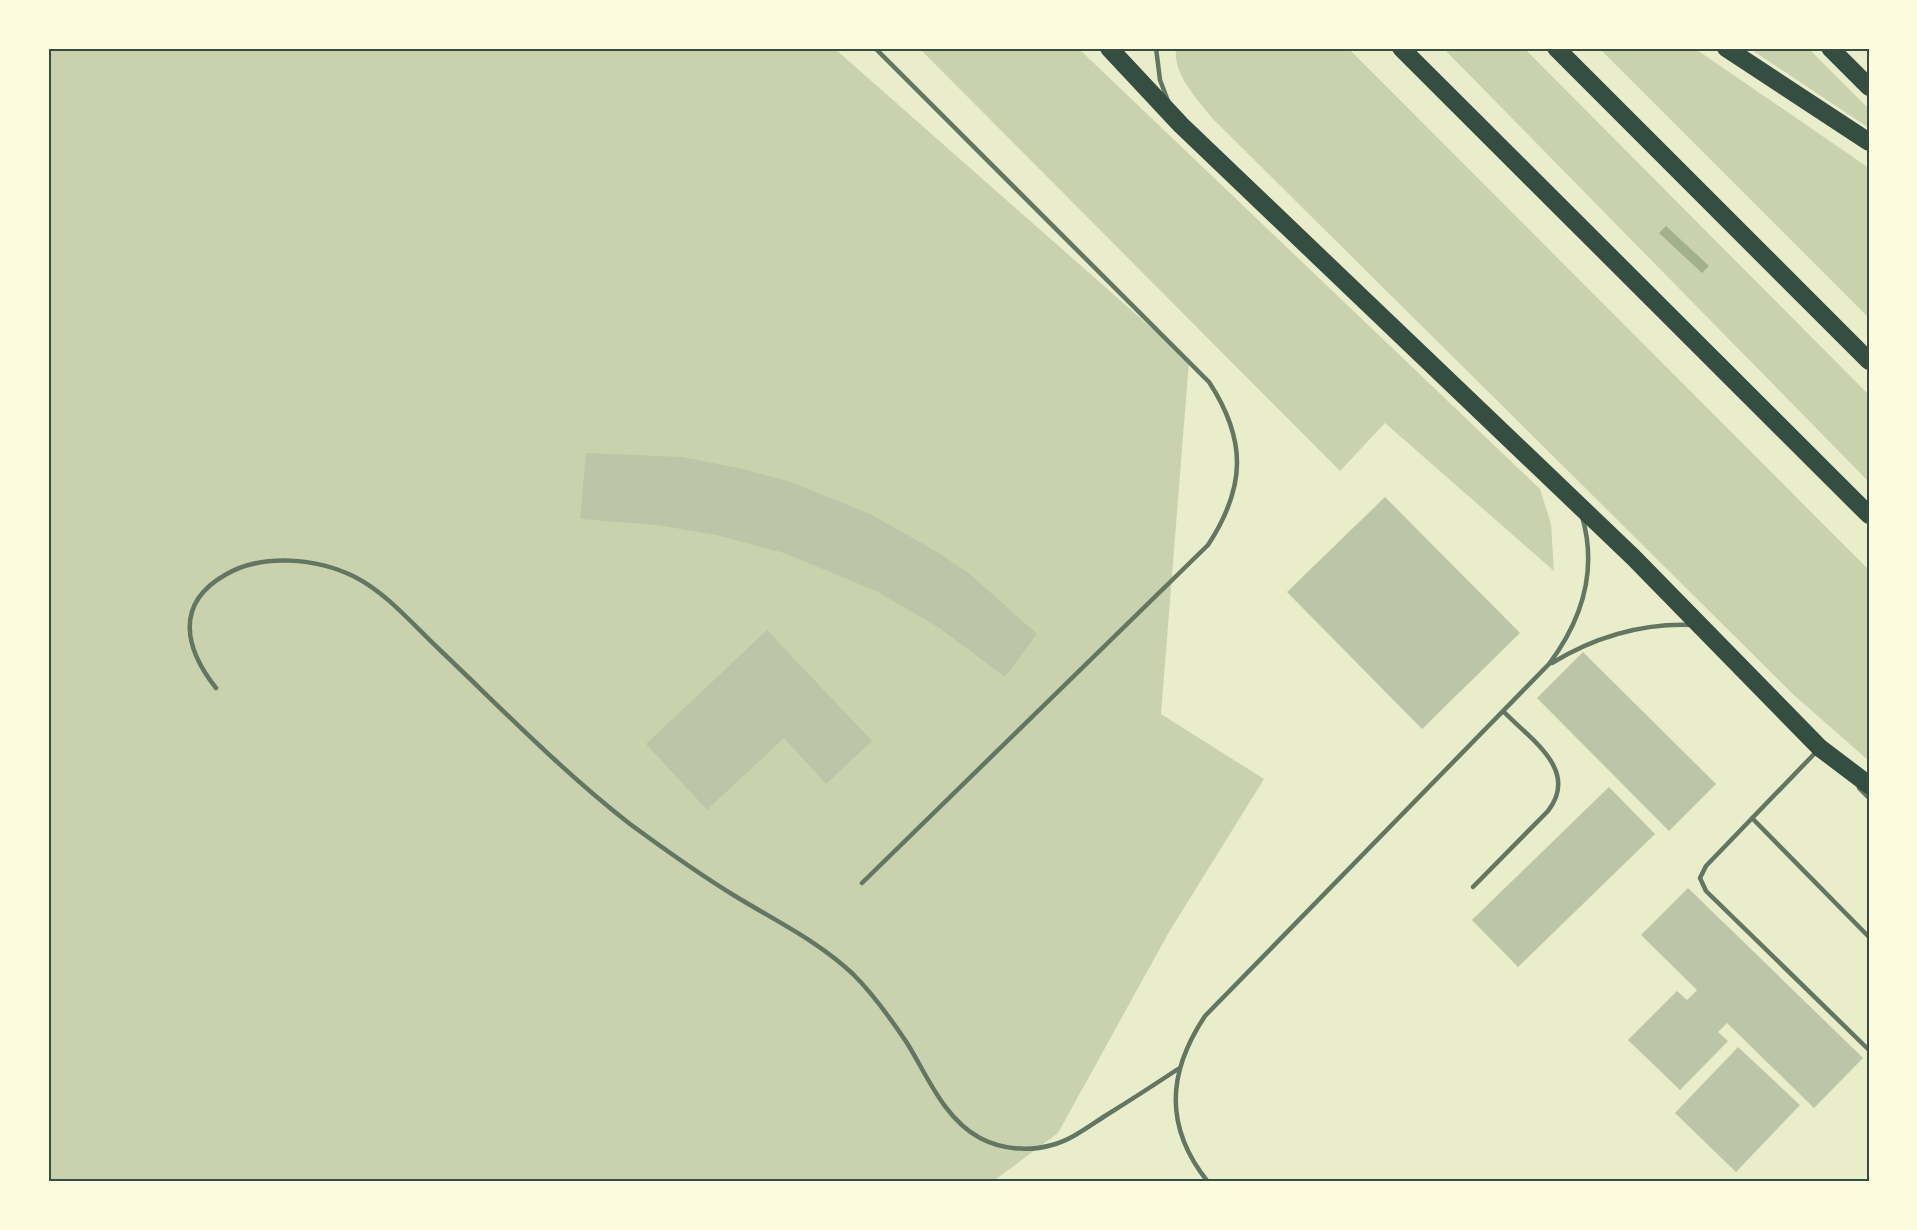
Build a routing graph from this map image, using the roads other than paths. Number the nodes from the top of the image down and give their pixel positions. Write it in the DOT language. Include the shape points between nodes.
graph roads {
  1 [pos="875,48"];
  2 [pos="1109,48"];
  3 [pos="1156,48"];
  4 [pos="1401,48"];
  5 [pos="1556,48"];
  6 [pos="1726,48"];
  7 [pos="1830,48"];
  8 [pos="1869,87"];
  9 [pos="1181,125"];
  10 [pos="1869,142"];
  11 [pos="1869,361"];
  12 [pos="1579,504"];
  13 [pos="1869,515"];
  14 [pos="1699,626"];
  15 [pos="1549,664"];
  16 [pos="216,688"];
  17 [pos="1503,711"];
  18 [pos="1820,748"];
  19 [pos="1869,785"];
  20 [pos="1869,798"];
  21 [pos="1752,818"];
  22 [pos="862,883"];
  23 [pos="1473,887"];
  24 [pos="1869,937"];
  25 [pos="1869,1050"];
  26 [pos="1178,1069"];
  27 [pos="1208,1182"];
  1 -- 22 [label="lane" via="1209,382 1225,406 1235,434 1238,463 1228,511 1208,545"];
  2 -- 9 [label="highway"];
  3 -- 9 [label="lane" via="1161,80"];
  4 -- 13 [label="highway"];
  5 -- 11 [label="highway"];
  6 -- 10 [label="highway"];
  7 -- 8 [label="highway"];
  9 -- 12 [label="highway"];
  12 -- 14 [label="highway"];
  12 -- 15 [label="lane" via="1588,551 1584,598 1576,622"];
  14 -- 15 [label="lane" via="1673,624 1621,632"];
  14 -- 18 [label="highway"];
  15 -- 17 [label="lane"];
  16 -- 26 [label="lane" via="201,670 191,648 190,624 197,600 212,582 255,564 308,562 332,568 377,591 629,823 727,891 820,947 853,975 883,1008 958,1122 979,1137 1028,1149 1053,1145"];
  17 -- 23 [label="lane" via="1551,761 1560,786 1548,811"];
  17 -- 26 [label="lane" via="1205,1016"];
  18 -- 19 [label="highway"];
  18 -- 20 [label="lane"];
  18 -- 21 [label="lane"];
  21 -- 24 [label="lane"];
  21 -- 25 [label="lane" via="1702,872 1701,885"];
  26 -- 27 [label="lane" via="1175,1099 1179,1129 1190,1156"];
}
